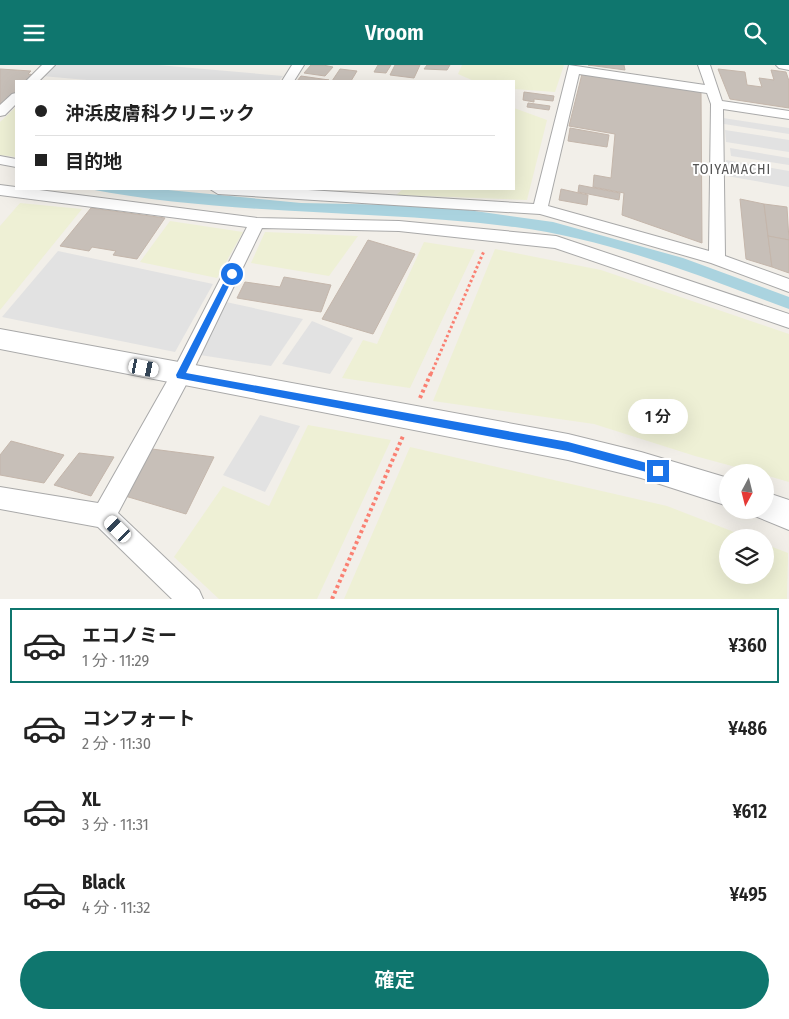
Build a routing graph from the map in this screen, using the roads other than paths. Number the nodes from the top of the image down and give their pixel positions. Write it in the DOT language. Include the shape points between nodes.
graph roads {
  1 [pos="48,65"];
  2 [pos="298,65"];
  3 [pos="704,65"];
  4 [pos="784,65"];
  5 [pos="789,65"];
  6 [pos="575,67"];
  7 [pos="33,80"];
  8 [pos="289,80"];
  9 [pos="714,97"];
  10 [pos="15,98"];
  11 [pos="0,112"];
  12 [pos="789,115"];
  13 [pos="0,160"];
  14 [pos="15,163"];
  15 [pos="0,190"];
  16 [pos="248,190"];
  17 [pos="338,193"];
  18 [pos="385,199"];
  19 [pos="540,209"];
  20 [pos="257,223"];
  21 [pos="382,227"];
  22 [pos="717,259"];
  23 [pos="789,286"];
  24 [pos="789,321"];
  25 [pos="0,339"];
  26 [pos="180,375"];
  27 [pos="719,489"];
  28 [pos="0,498"];
  29 [pos="774,509"];
  30 [pos="789,515"];
  31 [pos="104,516"];
  32 [pos="190,599"];
  1 -- 7 [label="street"];
  2 -- 8 [label="street"];
  3 -- 9 [label="street"];
  4 -- 5 [label="street"];
  6 -- 9 [label="street"];
  6 -- 19 [label="street"];
  9 -- 12 [label="street"];
  9 -- 22 [label="street"];
  10 -- 11 [label="street"];
  13 -- 14 [label="street"];
  15 -- 20 [label="street"];
  16 -- 17 [label="street"];
  17 -- 18 [label="street"];
  18 -- 19 [label="street"];
  18 -- 21 [label="street"];
  19 -- 22 [label="street"];
  20 -- 21 [label="street"];
  20 -- 26 [label="street"];
  21 -- 24 [label="street" via="478,233 556,243"];
  22 -- 23 [label="street"];
  25 -- 26 [label="street"];
  26 -- 27 [label="street" via="568,447"];
  26 -- 31 [label="street"];
  28 -- 31 [label="street"];
  29 -- 30 [label="street"];
  31 -- 32 [label="street"];
}
